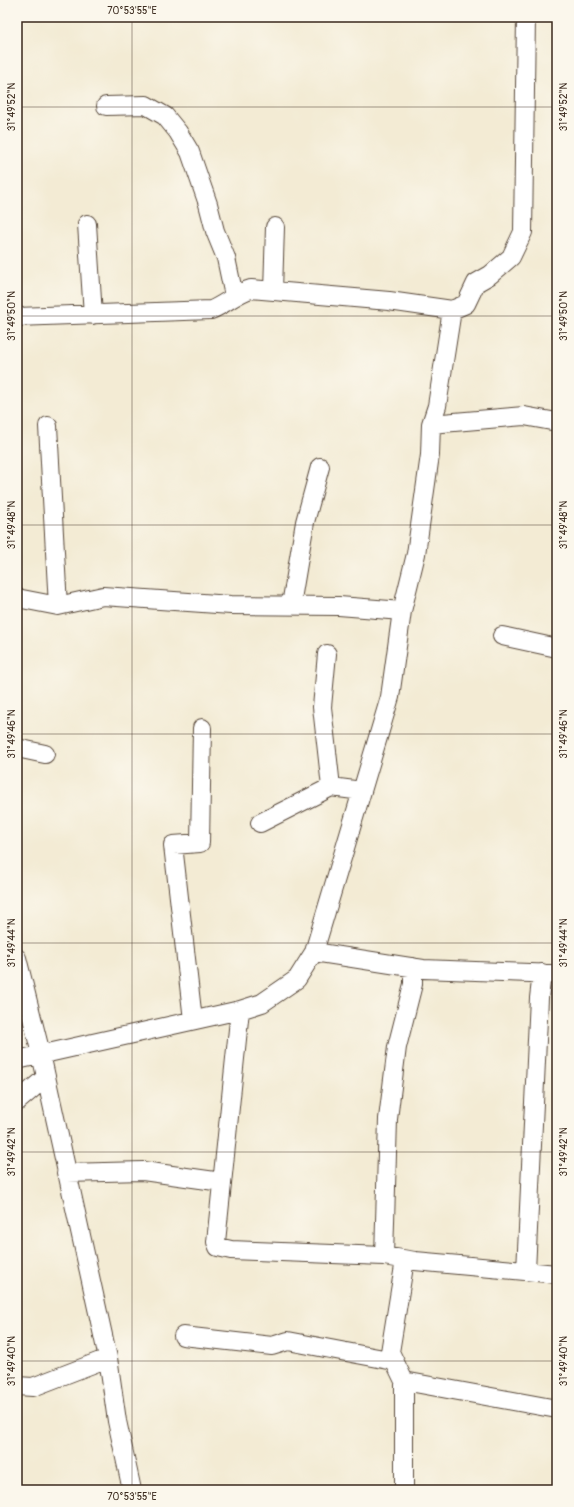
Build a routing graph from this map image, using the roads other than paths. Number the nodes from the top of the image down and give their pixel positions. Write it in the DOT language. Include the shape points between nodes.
graph roads {
  1 [pos="526,17"];
  2 [pos="106,106"];
  3 [pos="87,224"];
  4 [pos="274,227"];
  5 [pos="273,291"];
  6 [pos="234,296"];
  7 [pos="452,310"];
  8 [pos="93,315"];
  9 [pos="17,317"];
  10 [pos="557,422"];
  11 [pos="431,424"];
  12 [pos="48,426"];
  13 [pos="320,467"];
  14 [pos="17,598"];
  15 [pos="291,605"];
  16 [pos="58,606"];
  17 [pos="402,611"];
  18 [pos="502,636"];
  19 [pos="557,648"];
  20 [pos="327,654"];
  21 [pos="202,728"];
  22 [pos="17,748"];
  23 [pos="44,754"];
  24 [pos="331,787"];
  25 [pos="362,791"];
  26 [pos="260,823"];
  27 [pos="314,952"];
  28 [pos="17,958"];
  29 [pos="413,967"];
  30 [pos="550,974"];
  31 [pos="240,1010"];
  32 [pos="24,1015"];
  33 [pos="193,1020"];
  34 [pos="41,1054"];
  35 [pos="17,1060"];
  36 [pos="45,1078"];
  37 [pos="17,1102"];
  38 [pos="66,1173"];
  39 [pos="222,1182"];
  40 [pos="384,1256"];
  41 [pos="405,1260"];
  42 [pos="526,1272"];
  43 [pos="557,1274"];
  44 [pos="183,1336"];
  45 [pos="108,1358"];
  46 [pos="394,1361"];
  47 [pos="404,1381"];
  48 [pos="17,1386"];
  49 [pos="557,1409"];
  50 [pos="132,1490"];
  51 [pos="404,1490"];
  1 -- 7 [label="street" via="523,232 511,257 476,283 466,304"];
  2 -- 6 [label="street" via="146,105 165,116 178,132 190,152 208,204 226,258"];
  3 -- 8 [label="street"];
  4 -- 5 [label="street"];
  5 -- 6 [label="street" via="251,289"];
  5 -- 7 [label="street" via="389,301"];
  6 -- 8 [label="street" via="225,305 211,310"];
  7 -- 11 [label="street" via="440,392"];
  8 -- 9 [label="street"];
  10 -- 11 [label="street" via="524,416"];
  11 -- 17 [label="street" via="430,455 416,554"];
  12 -- 16 [label="street"];
  13 -- 15 [label="street" via="305,522"];
  14 -- 16 [label="street"];
  15 -- 16 [label="street" via="230,605 103,596"];
  15 -- 17 [label="street"];
  17 -- 25 [label="street" via="390,697"];
  18 -- 19 [label="street"];
  20 -- 24 [label="street" via="322,707"];
  21 -- 33 [label="street" via="200,843 173,845"];
  22 -- 23 [label="street"];
  24 -- 25 [label="street"];
  24 -- 26 [label="street"];
  25 -- 27 [label="street"];
  27 -- 29 [label="street"];
  27 -- 31 [label="street" via="297,979 262,1003"];
  28 -- 32 [label="street"];
  29 -- 30 [label="street"];
  29 -- 40 [label="street" via="413,984 397,1047 388,1119"];
  30 -- 42 [label="street" via="539,998"];
  31 -- 33 [label="street"];
  31 -- 39 [label="street"];
  32 -- 34 [label="street"];
  33 -- 34 [label="street"];
  34 -- 35 [label="street"];
  34 -- 36 [label="street"];
  36 -- 37 [label="street"];
  36 -- 38 [label="street"];
  38 -- 39 [label="street" via="143,1171"];
  38 -- 45 [label="street"];
  39 -- 40 [label="street" via="216,1242 218,1247 230,1250"];
  40 -- 41 [label="street"];
  41 -- 42 [label="street"];
  41 -- 46 [label="street" via="390,1352"];
  42 -- 43 [label="street"];
  44 -- 46 [label="street" via="272,1346 288,1341"];
  45 -- 48 [label="street" via="33,1387"];
  45 -- 50 [label="street" via="117,1421"];
  46 -- 47 [label="street"];
  47 -- 49 [label="street"];
  47 -- 51 [label="street"];
}
